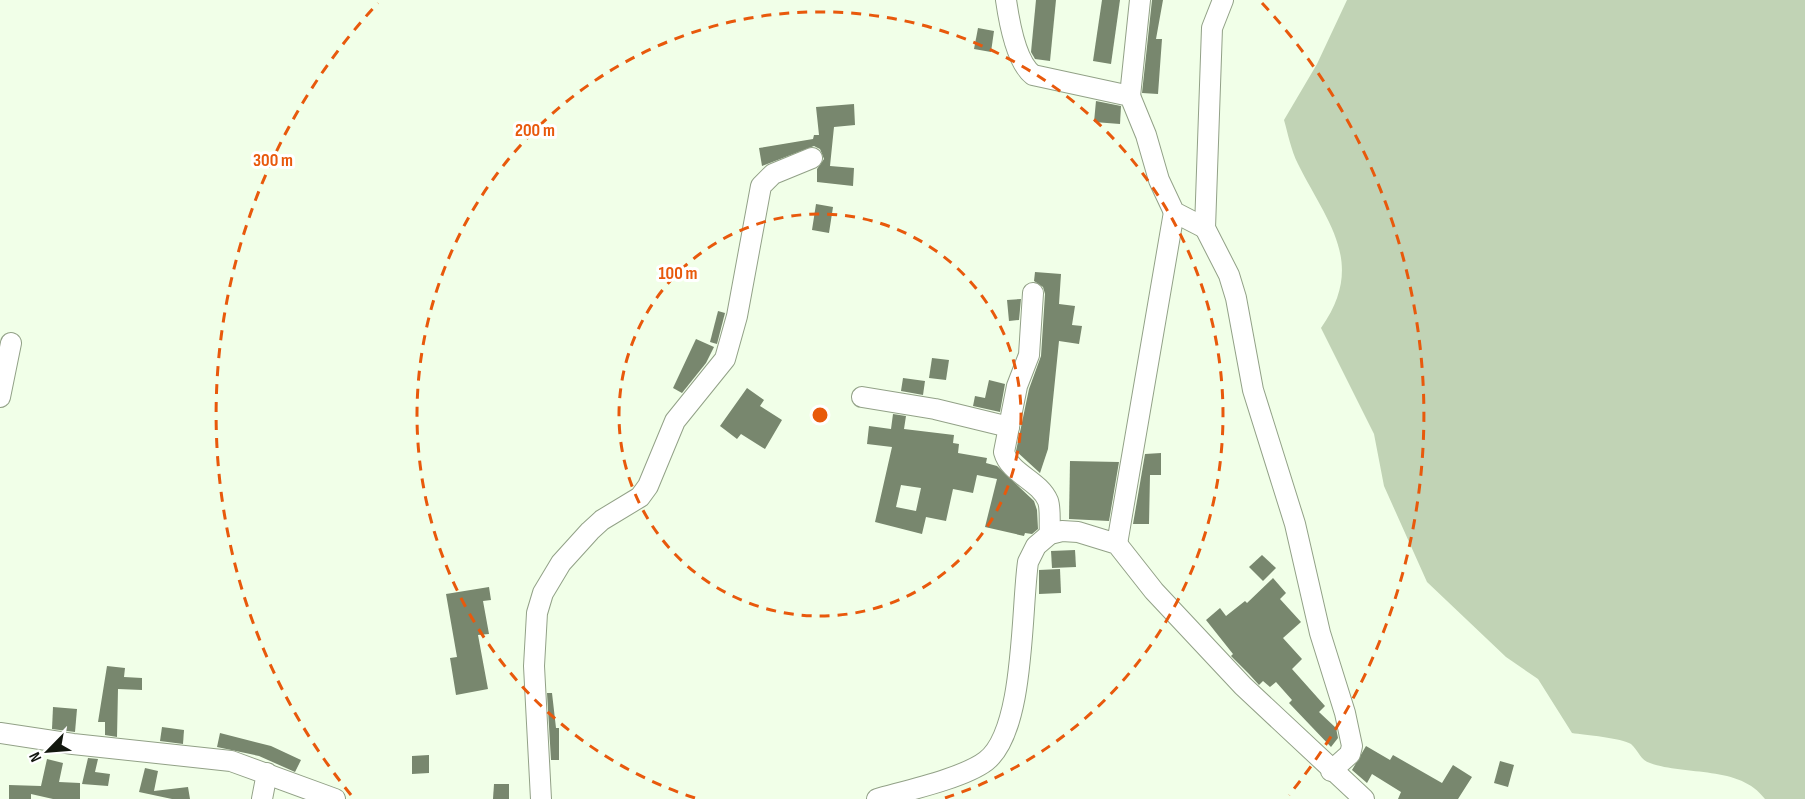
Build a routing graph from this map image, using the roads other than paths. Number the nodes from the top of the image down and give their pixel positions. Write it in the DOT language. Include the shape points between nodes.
graph roads {
  1 [pos="1006,0"];
  2 [pos="1140,0"];
  3 [pos="1223,0"];
  4 [pos="1130,96"];
  5 [pos="812,158"];
  6 [pos="1174,212"];
  7 [pos="1205,228"];
  8 [pos="1033,293"];
  9 [pos="11,343"];
  10 [pos="0,397"];
  11 [pos="862,397"];
  12 [pos="1009,427"];
  13 [pos="1050,534"];
  14 [pos="1117,544"];
  15 [pos="0,732"];
  16 [pos="1331,771"];
  17 [pos="267,773"];
  18 [pos="262,799"];
  19 [pos="335,799"];
  20 [pos="541,799"];
  21 [pos="877,799"];
  22 [pos="1364,799"];
  1 -- 4 [label="street" via="1010,27 1033,75"];
  2 -- 4 [label="street"];
  3 -- 7 [label="street" via="1212,28"];
  4 -- 6 [label="street"];
  5 -- 20 [label="street" via="773,174 761,186 729,351 675,421 648,486 632,504 602,520 576,545 543,593 537,612 534,666"];
  6 -- 7 [label="street"];
  6 -- 14 [label="street"];
  7 -- 16 [label="street" via="1236,298 1253,390 1295,524 1320,633 1345,713 1352,746 1350,754"];
  8 -- 12 [label="street" via="1029,355 1017,386"];
  9 -- 10 [label="street"];
  11 -- 12 [label="street"];
  12 -- 13 [label="street" via="1006,457 1043,493 1049,504"];
  13 -- 14 [label="street" via="1078,532"];
  13 -- 21 [label="street" via="1036,546 1028,562 1018,682 1010,722 999,746 986,761 940,781"];
  14 -- 16 [label="street" via="1154,591 1235,677"];
  15 -- 17 [label="street" via="231,761"];
  16 -- 22 [label="street"];
  17 -- 18 [label="street"];
  17 -- 19 [label="street"];
}
